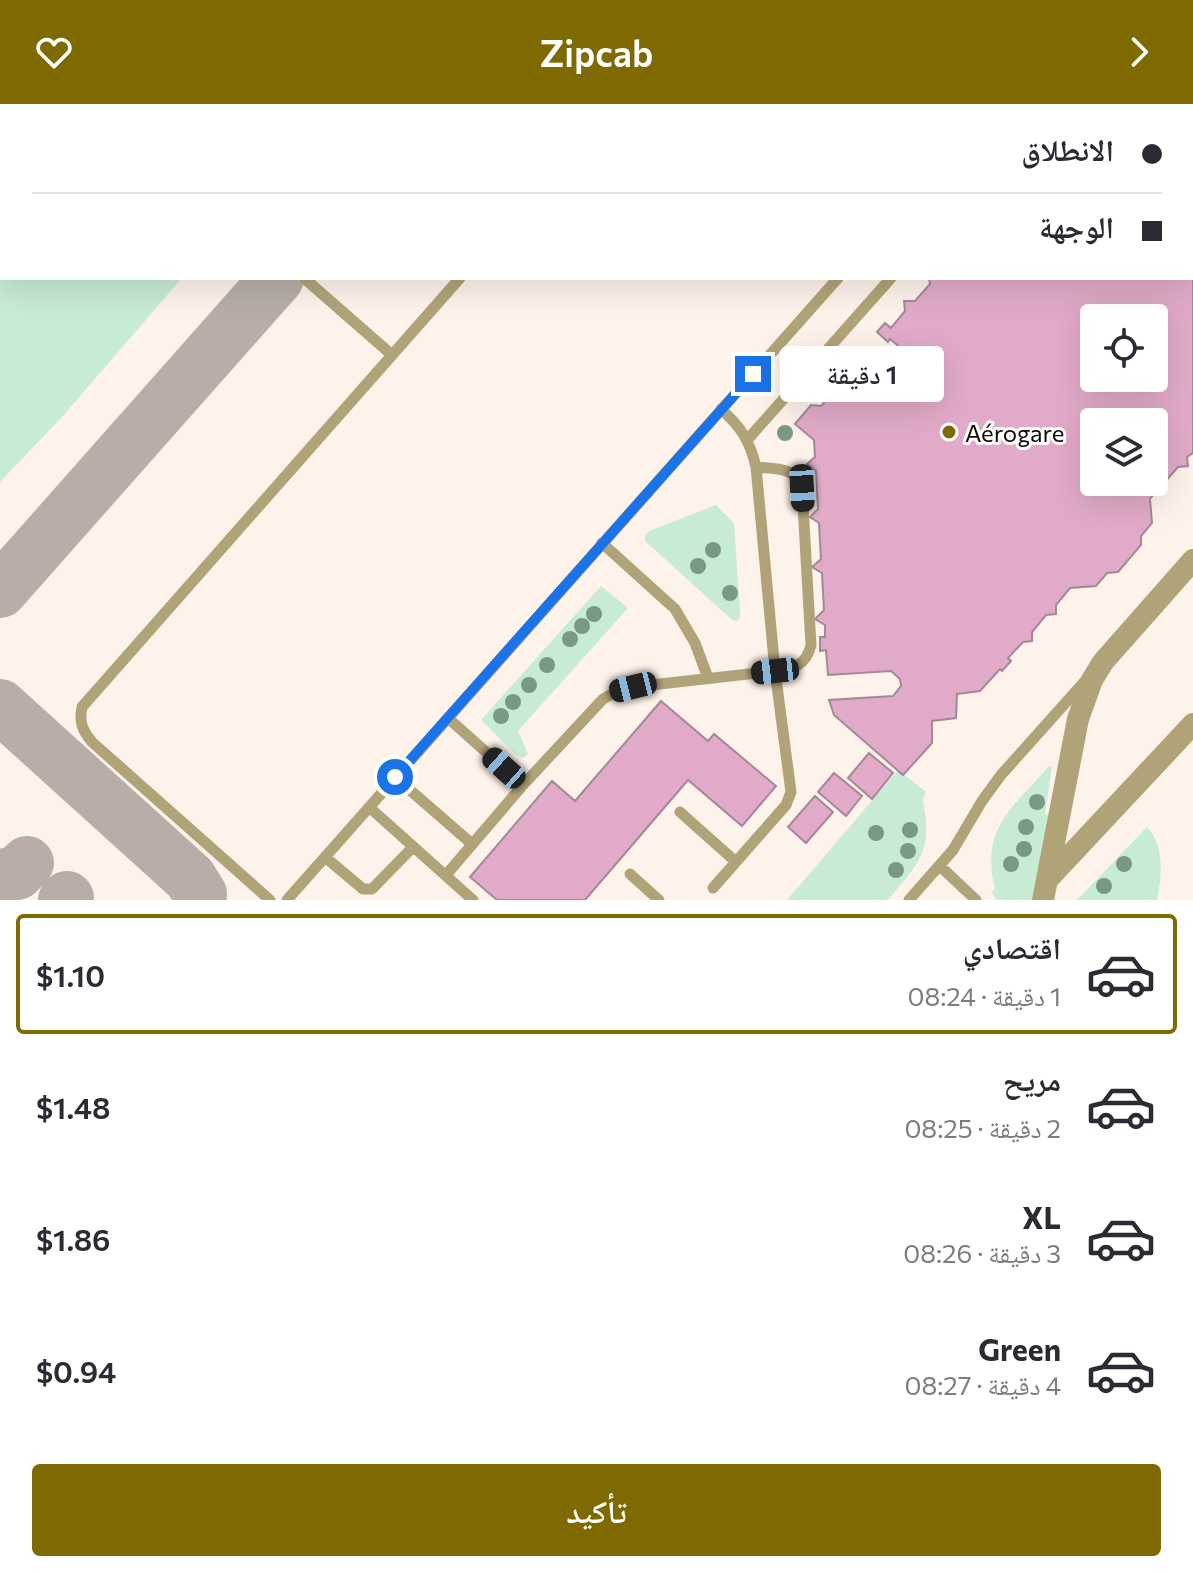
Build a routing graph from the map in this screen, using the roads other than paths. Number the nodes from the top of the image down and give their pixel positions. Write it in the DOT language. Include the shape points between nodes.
graph roads {
  1 [pos="306,280"];
  2 [pos="458,280"];
  3 [pos="836,280"];
  4 [pos="889,280"];
  5 [pos="392,355"];
  6 [pos="721,409"];
  7 [pos="748,439"];
  8 [pos="756,467"];
  9 [pos="602,543"];
  10 [pos="1193,560"];
  11 [pos="1103,662"];
  12 [pos="775,671"];
  13 [pos="708,678"];
  14 [pos="448,718"];
  15 [pos="1193,724"];
  16 [pos="395,777"];
  17 [pos="523,785"];
  18 [pos="369,807"];
  19 [pos="680,812"];
  20 [pos="472,844"];
  21 [pos="413,847"];
  22 [pos="325,857"];
  23 [pos="736,862"];
  24 [pos="940,866"];
  25 [pos="630,874"];
  26 [pos="446,875"];
  27 [pos="713,888"];
  28 [pos="1046,893"];
  29 [pos="270,900"];
  30 [pos="287,900"];
  31 [pos="473,900"];
  32 [pos="659,900"];
  33 [pos="909,900"];
  34 [pos="976,900"];
  1 -- 5 [label="lane"];
  2 -- 5 [label="lane"];
  3 -- 6 [label="lane"];
  4 -- 7 [label="lane"];
  5 -- 29 [label="lane" via="82,707 83,732 92,742"];
  6 -- 7 [label="lane"];
  6 -- 9 [label="lane"];
  7 -- 8 [label="lane"];
  8 -- 12 [label="lane"];
  8 -- 12 [label="lane" via="792,472 802,488 811,645 797,668"];
  9 -- 13 [label="lane" via="675,609"];
  9 -- 14 [label="lane"];
  10 -- 11 [label="street"];
  11 -- 24 [label="lane" via="991,787"];
  11 -- 28 [label="street" via="1078,719"];
  12 -- 13 [label="lane"];
  12 -- 23 [label="lane" via="791,792 786,805"];
  13 -- 17 [label="lane" via="633,687 603,699"];
  14 -- 16 [label="lane"];
  14 -- 17 [label="lane"];
  15 -- 28 [label="street"];
  16 -- 18 [label="lane"];
  16 -- 20 [label="lane"];
  17 -- 20 [label="lane"];
  18 -- 21 [label="lane"];
  18 -- 22 [label="lane"];
  19 -- 23 [label="lane"];
  20 -- 26 [label="lane"];
  21 -- 22 [label="lane" via="372,889 363,889"];
  21 -- 26 [label="lane"];
  22 -- 30 [label="lane"];
  23 -- 27 [label="lane"];
  24 -- 33 [label="lane"];
  24 -- 34 [label="lane"];
  25 -- 32 [label="lane"];
  26 -- 31 [label="lane"];
}
